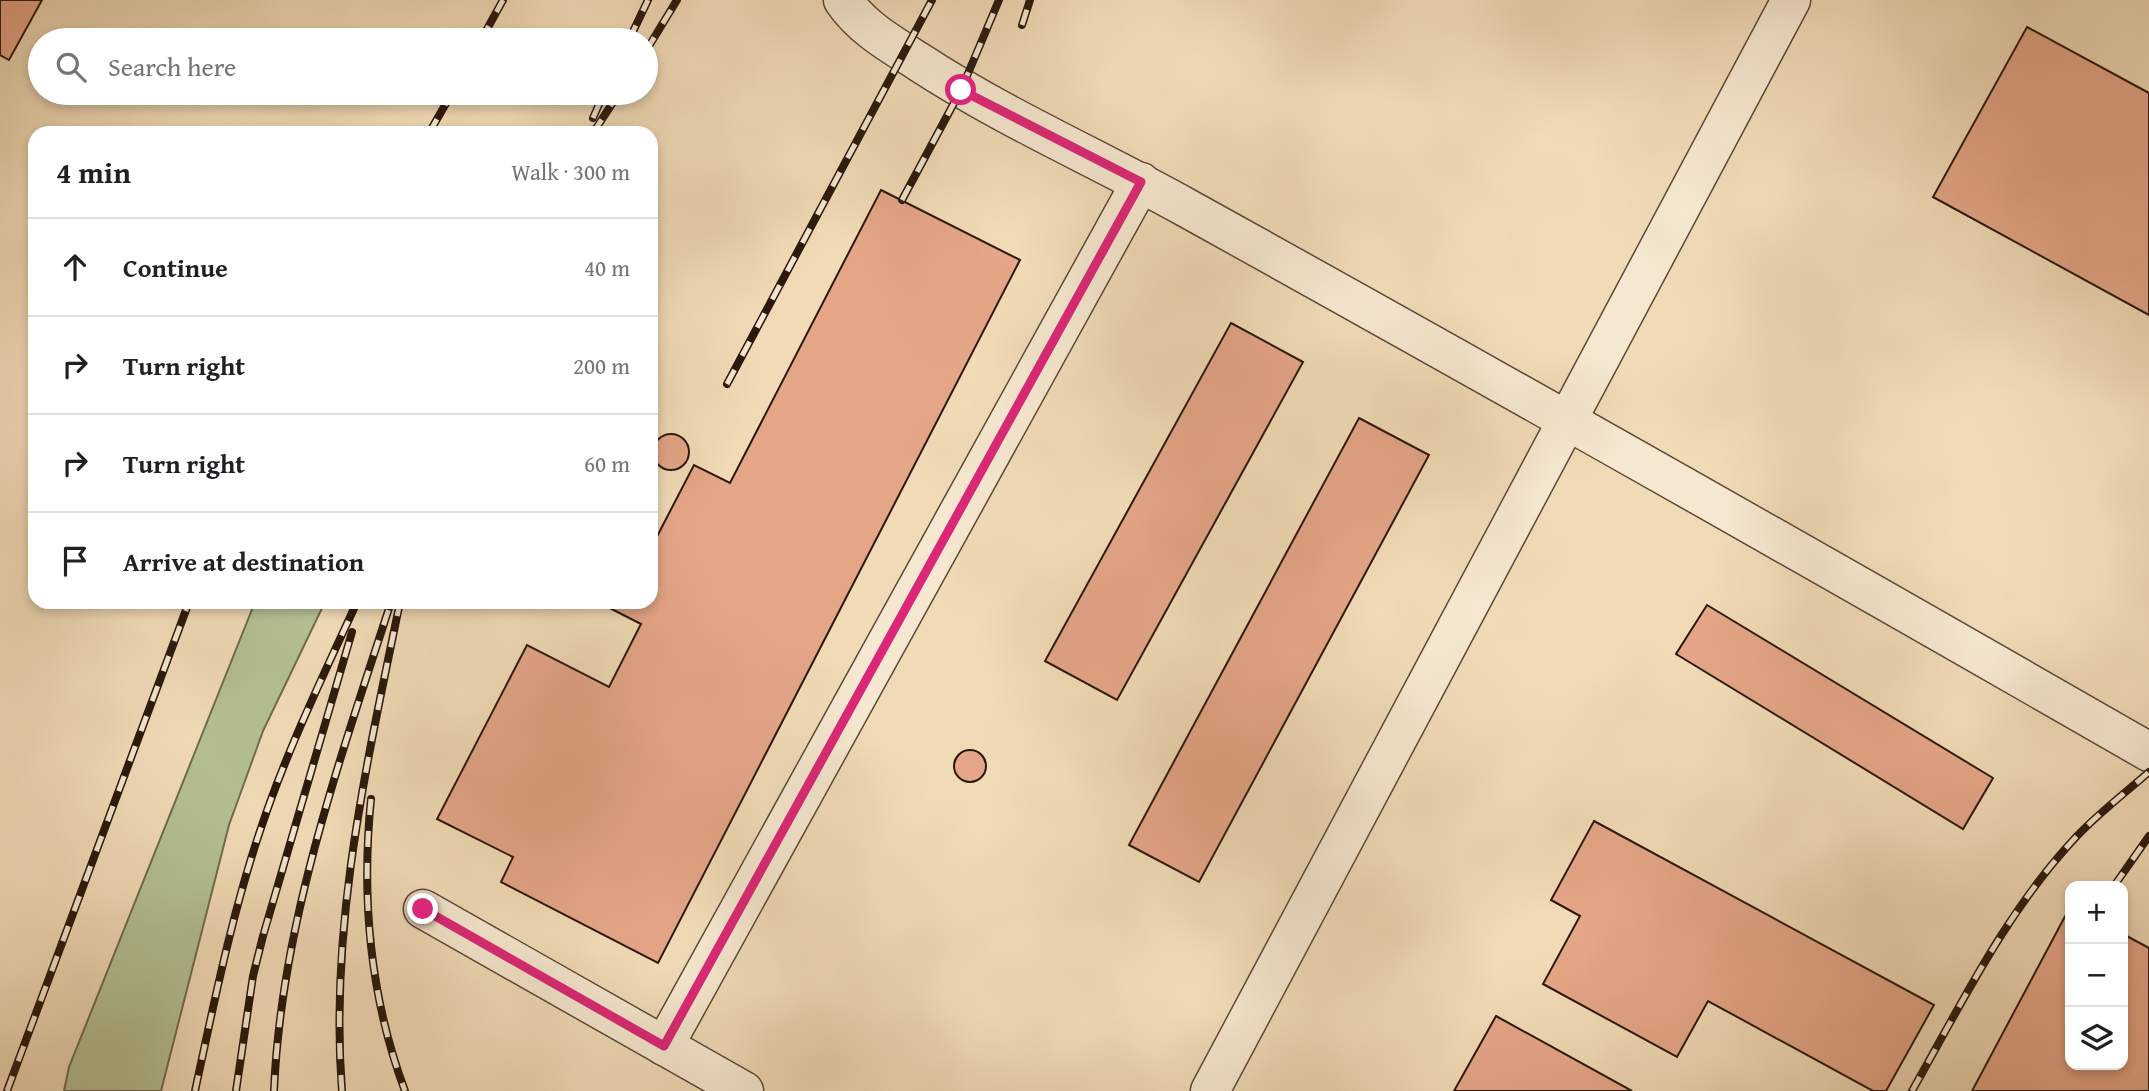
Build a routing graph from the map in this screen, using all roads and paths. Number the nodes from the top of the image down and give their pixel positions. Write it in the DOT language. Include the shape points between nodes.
graph roads {
  1 [pos="843,0"];
  2 [pos="1791,0"];
  3 [pos="1141,182"];
  4 [pos="1569,419"];
  5 [pos="2149,752"];
  6 [pos="423,909"];
  7 [pos="664,1046"];
  8 [pos="744,1091"];
  9 [pos="1209,1091"];
  1 -- 3 [label="lane" via="876,34 961,90"];
  2 -- 4 [label="lane"];
  3 -- 4 [label="lane"];
  3 -- 7 [label="lane"];
  4 -- 5 [label="lane"];
  4 -- 9 [label="lane"];
  6 -- 7 [label="lane"];
  7 -- 8 [label="lane"];
}
